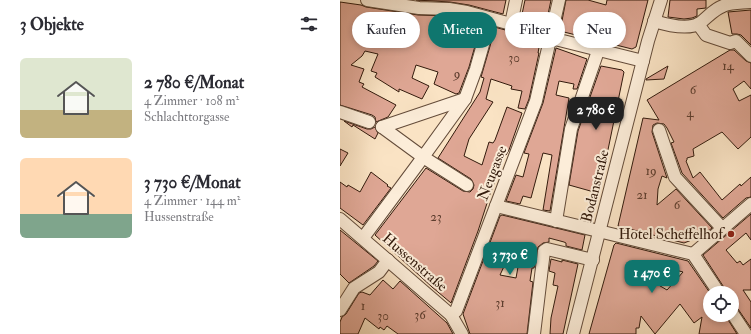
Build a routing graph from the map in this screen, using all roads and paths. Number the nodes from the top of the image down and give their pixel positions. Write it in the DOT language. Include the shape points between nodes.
graph roads {
  1 [pos="367,0"];
  2 [pos="516,0"];
  3 [pos="559,0"];
  4 [pos="661,0"];
  5 [pos="725,2"];
  6 [pos="751,2"];
  7 [pos="514,12"];
  8 [pos="556,12"];
  9 [pos="654,21"];
  10 [pos="505,23"];
  11 [pos="698,24"];
  12 [pos="565,42"];
  13 [pos="482,48"];
  14 [pos="549,48"];
  15 [pos="598,51"];
  16 [pos="751,56"];
  17 [pos="643,61"];
  18 [pos="465,99"];
  19 [pos="340,112"];
  20 [pos="369,122"];
  21 [pos="658,130"];
  22 [pos="423,157"];
  23 [pos="467,185"];
  24 [pos="751,204"];
  25 [pos="496,206"];
  26 [pos="340,219"];
  27 [pos="556,221"];
  28 [pos="722,228"];
  29 [pos="600,230"];
  30 [pos="363,238"];
  31 [pos="693,254"];
  32 [pos="388,260"];
  33 [pos="593,260"];
  34 [pos="714,286"];
  35 [pos="340,310"];
  36 [pos="451,315"];
  37 [pos="738,322"];
  38 [pos="462,334"];
  39 [pos="534,334"];
  40 [pos="573,334"];
  41 [pos="746,334"];
  1 -- 10 [label="street" via="419,8 449,9"];
  2 -- 7 [label="street"];
  3 -- 8 [label="street, Neugasse"];
  4 -- 9 [label="street, Bodanstraße"];
  5 -- 6 [label="street"];
  5 -- 11 [label="street"];
  9 -- 11 [label="street" via="684,27"];
  9 -- 17 [label="street, Bodanstraße"];
  11 -- 16 [label="street" via="706,35 730,43 736,41"];
  12 -- 15 [label="street"];
  13 -- 18 [label="street"];
  14 -- 25 [label="street, Neugasse" via="536,101"];
  15 -- 17 [label="street"];
  15 -- 27 [label="street" via="571,129"];
  17 -- 29 [label="street, Bodanstraße"];
  18 -- 22 [label="street"];
  18 -- 22 [label="street" via="382,126"];
  19 -- 20 [label="street"];
  21 -- 28 [label="street" via="675,177"];
  22 -- 23 [label="street"];
  22 -- 30 [label="street"];
  24 -- 28 [label="street"];
  25 -- 27 [label="street"];
  25 -- 36 [label="street, Neugasse" via="456,311"];
  26 -- 30 [label="street, Hussenstraße"];
  27 -- 29 [label="street"];
  28 -- 31 [label="street"];
  29 -- 31 [label="street"];
  29 -- 33 [label="street, Bodanstraße"];
  30 -- 32 [label="street, Hussenstraße"];
  31 -- 34 [label="street"];
  32 -- 35 [label="street" via="379,272 354,288"];
  32 -- 36 [label="street, Hussenstraße"];
  33 -- 39 [label="street" via="548,249 544,251"];
  33 -- 40 [label="street, Bodanstraße"];
  36 -- 38 [label="street, Hussenstraße"];
  37 -- 41 [label="street"];
}
